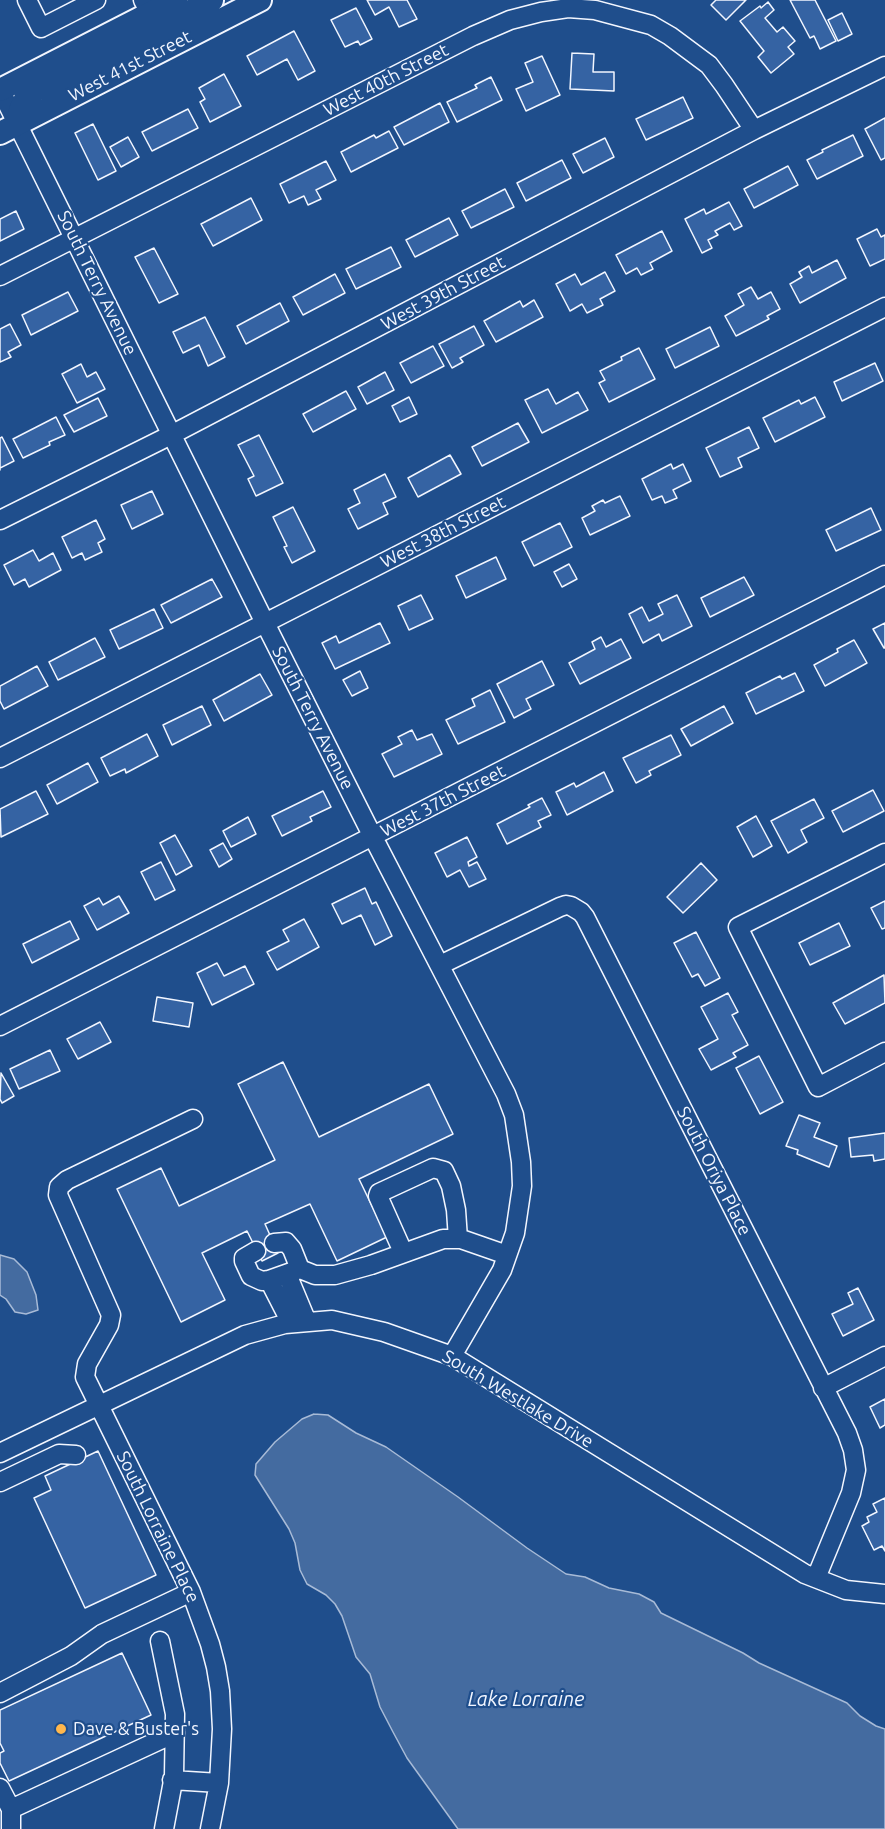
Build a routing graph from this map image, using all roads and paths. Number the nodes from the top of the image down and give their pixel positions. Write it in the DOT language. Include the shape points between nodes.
graph roads {
  1 [pos="27,0"];
  2 [pos="96,0"];
  3 [pos="176,0"];
  4 [pos="212,0"];
  5 [pos="260,0"];
  6 [pos="147,7"];
  7 [pos="885,66"];
  8 [pos="0,91"];
  9 [pos="9,128"];
  10 [pos="754,130"];
  11 [pos="75,238"];
  12 [pos="0,276"];
  13 [pos="885,307"];
  14 [pos="171,435"];
  15 [pos="0,520"];
  16 [pos="885,575"];
  17 [pos="265,623"];
  18 [pos="0,758"];
  19 [pos="373,837"];
  20 [pos="885,853"];
  21 [pos="440,965"];
  22 [pos="0,1026"];
  23 [pos="885,1052"];
  24 [pos="193,1119"];
  25 [pos="458,1239"];
  26 [pos="274,1243"];
  27 [pos="256,1251"];
  28 [pos="404,1252"];
  29 [pos="507,1255"];
  30 [pos="294,1271"];
  31 [pos="269,1280"];
  32 [pos="299,1323"];
  33 [pos="452,1356"];
  34 [pos="885,1356"];
  35 [pos="823,1388"];
  36 [pos="99,1406"];
  37 [pos="0,1453"];
  38 [pos="76,1455"];
  39 [pos="0,1482"];
  40 [pos="816,1578"];
  41 [pos="191,1592"];
  42 [pos="885,1594"];
  43 [pos="160,1641"];
  44 [pos="0,1693"];
  45 [pos="175,1733"];
  46 [pos="172,1780"];
  47 [pos="219,1783"];
  48 [pos="0,1788"];
  49 [pos="10,1809"];
  50 [pos="11,1829"];
  51 [pos="164,1829"];
  52 [pos="210,1829"];
  1 -- 2 [label="street" via="41,28"];
  3 -- 6 [label="main road, West 41st Street"];
  4 -- 9 [label="main road" via="34,91"];
  5 -- 9 [label="main road, West 41st Street"];
  6 -- 8 [label="main road, West 41st Street"];
  7 -- 10 [label="street, West 39th Street"];
  8 -- 9 [label="street, South Terry Avenue"];
  9 -- 11 [label="street, South Terry Avenue"];
  10 -- 11 [label="street, West 40th Street" via="709,65 661,30 595,10 541,12 473,36"];
  10 -- 14 [label="street, West 39th Street"];
  11 -- 12 [label="street, West 40th Street"];
  11 -- 14 [label="street, South Terry Avenue"];
  13 -- 17 [label="street, West 38th Street"];
  14 -- 15 [label="street, West 39th Street"];
  14 -- 17 [label="street, South Terry Avenue"];
  16 -- 19 [label="street, West 37th Street"];
  17 -- 18 [label="street, West 38th Street"];
  17 -- 19 [label="street, South Terry Avenue"];
  19 -- 21 [label="street, South Terry Avenue"];
  19 -- 22 [label="street, West 37th Street"];
  20 -- 23 [label="street" via="738,927 818,1087"];
  21 -- 29 [label="street, South Terry Avenue" via="514,1115 522,1186 515,1233"];
  21 -- 35 [label="street, South Oriya Place" via="560,907 572,906 581,912"];
  24 -- 36 [label="street, South Lorraine Place" via="59,1187 58,1195 111,1315 87,1364 85,1377"];
  25 -- 28 [label="street" via="443,1239"];
  25 -- 28 [label="street" via="451,1185 444,1171 433,1168 379,1193"];
  25 -- 29 [label="street"];
  26 -- 30 [label="street" via="289,1244"];
  27 -- 31 [label="street" via="244,1258 246,1268 255,1279"];
  28 -- 30 [label="street" via="329,1276"];
  29 -- 33 [label="street, South Terry Avenue"];
  30 -- 31 [label="street"];
  30 -- 32 [label="street"];
  31 -- 32 [label="street"];
  32 -- 33 [label="street, South Westlake Drive" via="332,1320 384,1332"];
  32 -- 36 [label="street, South Westlake Drive" via="245,1335"];
  33 -- 40 [label="street, South Westlake Drive"];
  34 -- 35 [label="street"];
  35 -- 40 [label="street, South Oriya Place" via="847,1433 856,1470 851,1493"];
  36 -- 37 [label="street, South Westlake Drive"];
  36 -- 41 [label="street, South Lorraine Place"];
  38 -- 39 [label="street" via="59,1454"];
  40 -- 42 [label="street, South Westlake Drive" via="846,1590"];
  41 -- 44 [label="street" via="102,1634 71,1656"];
  41 -- 47 [label="street, South Lorraine Place" via="210,1644 220,1692"];
  43 -- 45 [label="street" via="175,1714"];
  45 -- 46 [label="street"];
  45 -- 49 [label="street"];
  46 -- 47 [label="street"];
  46 -- 51 [label="street"];
  47 -- 52 [label="street, South Lorraine Place"];
  48 -- 49 [label="street"];
  49 -- 50 [label="street"];
}
